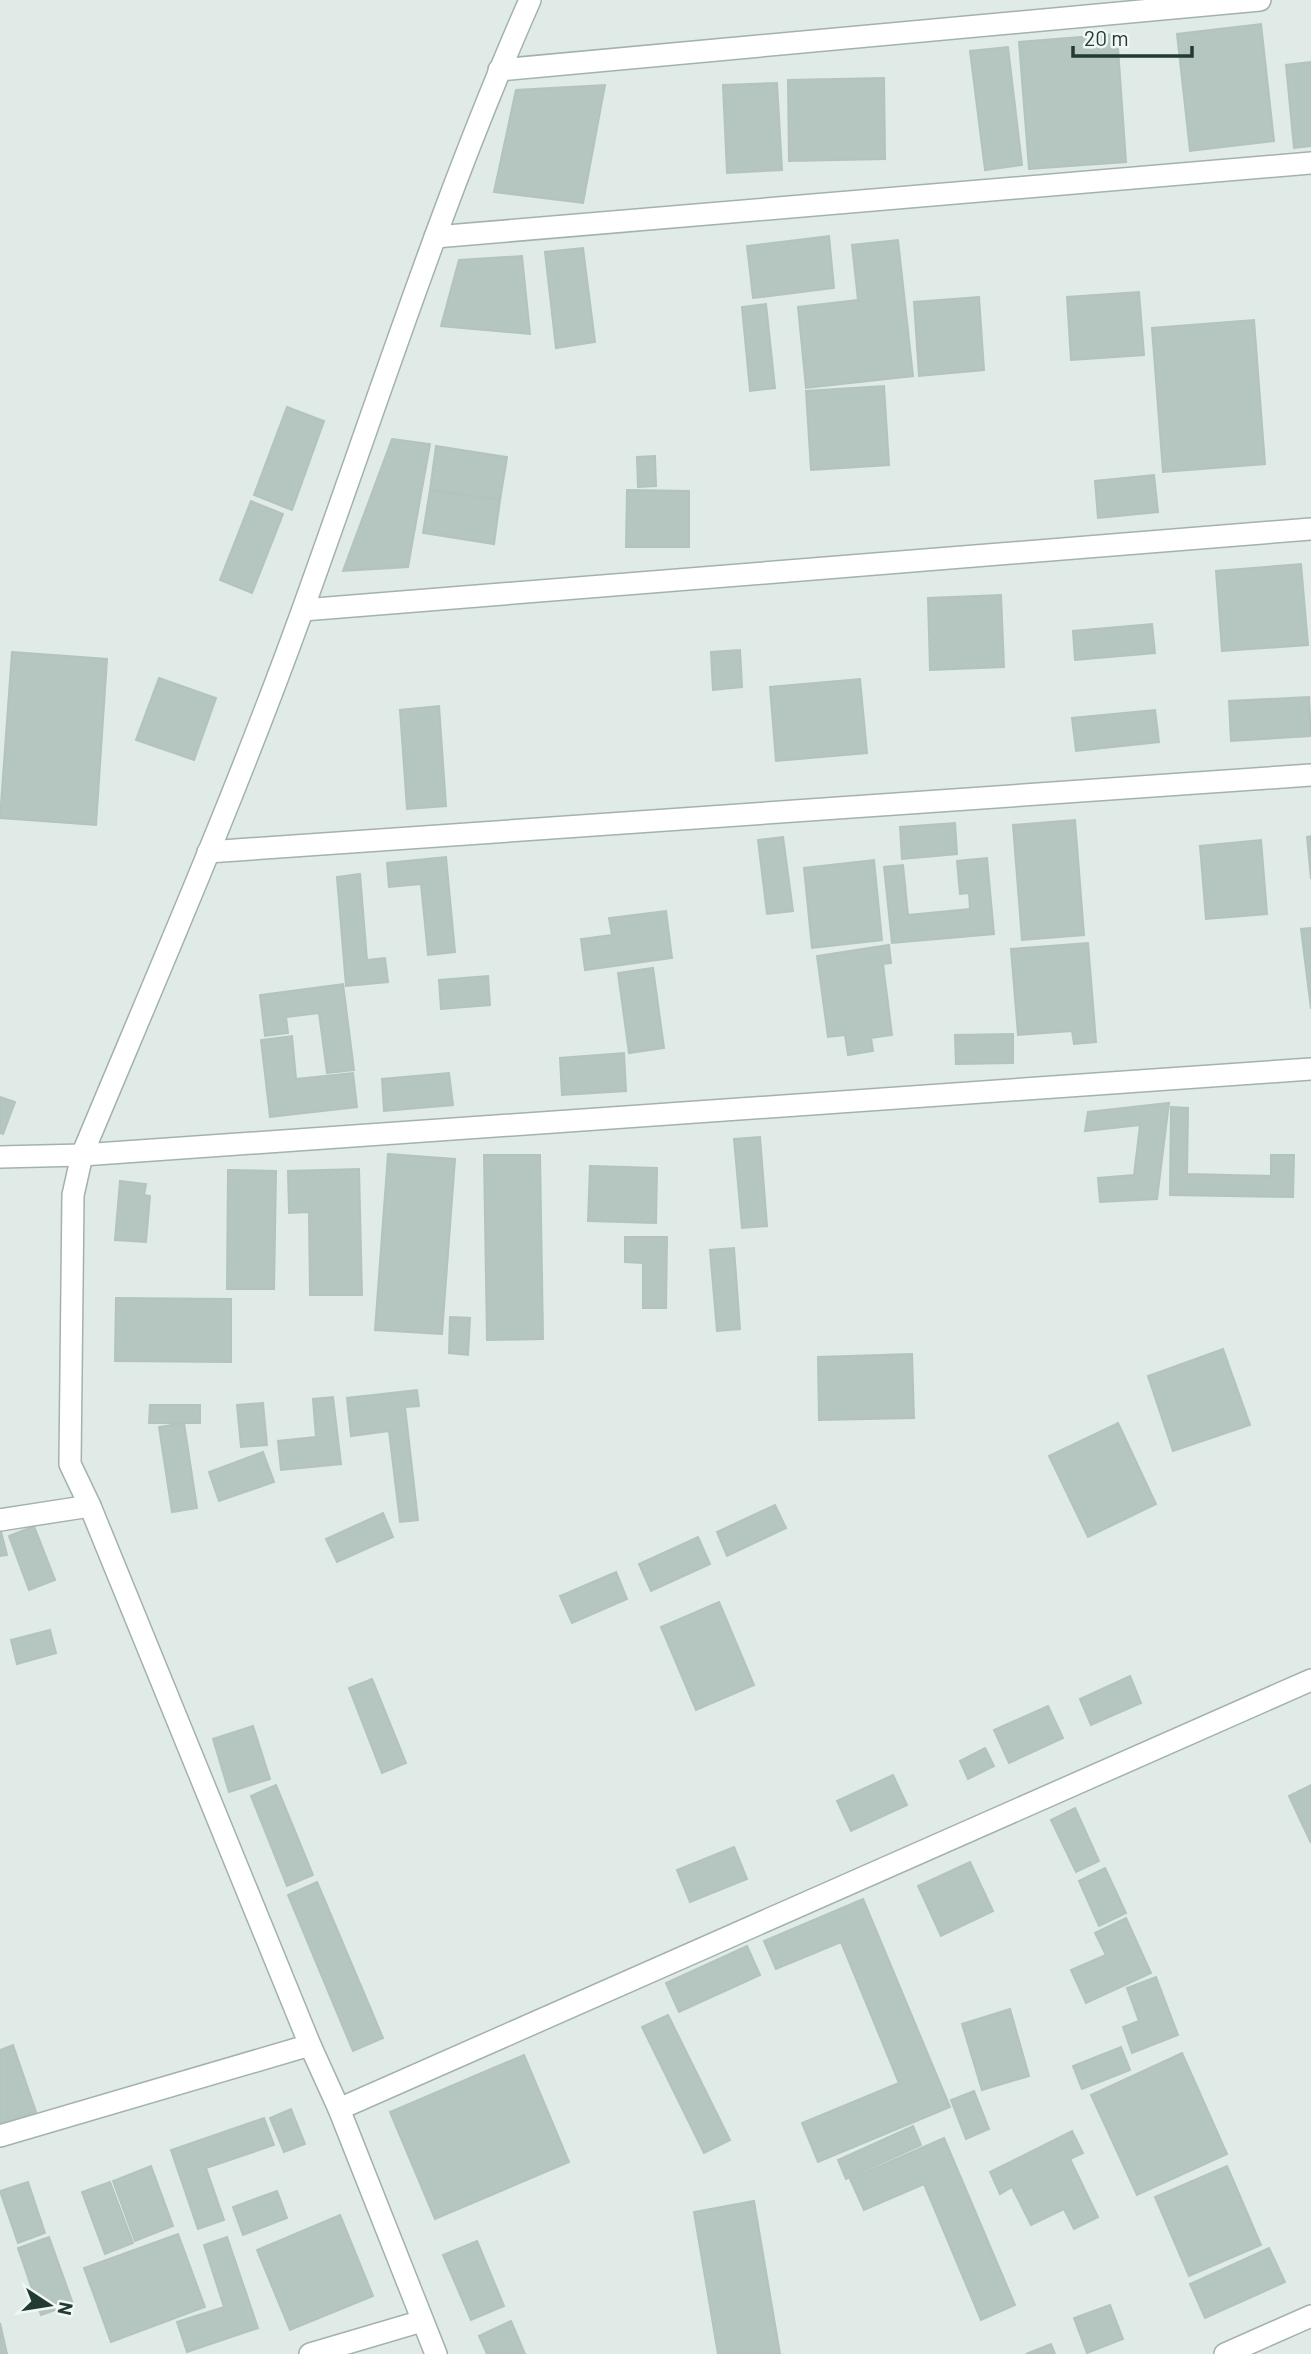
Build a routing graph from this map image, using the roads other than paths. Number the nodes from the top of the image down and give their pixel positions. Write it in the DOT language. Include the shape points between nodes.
graph roads {
  1 [pos="530,0"];
  2 [pos="1260,0"];
  3 [pos="499,70"];
  4 [pos="1311,163"];
  5 [pos="435,237"];
  6 [pos="1311,529"];
  7 [pos="303,610"];
  8 [pos="1311,775"];
  9 [pos="208,852"];
  10 [pos="1311,1069"];
  11 [pos="82,1154"];
  12 [pos="0,1157"];
  13 [pos="90,1506"];
  14 [pos="0,1520"];
  15 [pos="1311,1680"];
  16 [pos="310,2045"];
  17 [pos="339,2109"];
  18 [pos="0,2136"];
  19 [pos="1311,2316"];
  20 [pos="422,2321"];
  21 [pos="310,2354"];
  22 [pos="436,2354"];
  23 [pos="1225,2354"];
  1 -- 3 [label="street"];
  2 -- 3 [label="street"];
  3 -- 5 [label="street"];
  4 -- 5 [label="street"];
  5 -- 7 [label="street"];
  6 -- 7 [label="street"];
  7 -- 9 [label="street"];
  8 -- 9 [label="street"];
  9 -- 11 [label="street"];
  10 -- 11 [label="street"];
  11 -- 12 [label="street"];
  11 -- 13 [label="street" via="73,1195 70,1464"];
  13 -- 14 [label="street"];
  13 -- 16 [label="street"];
  15 -- 17 [label="street"];
  16 -- 17 [label="street"];
  16 -- 18 [label="street"];
  17 -- 20 [label="street"];
  19 -- 23 [label="street"];
  20 -- 21 [label="street"];
  20 -- 22 [label="street"];
}
